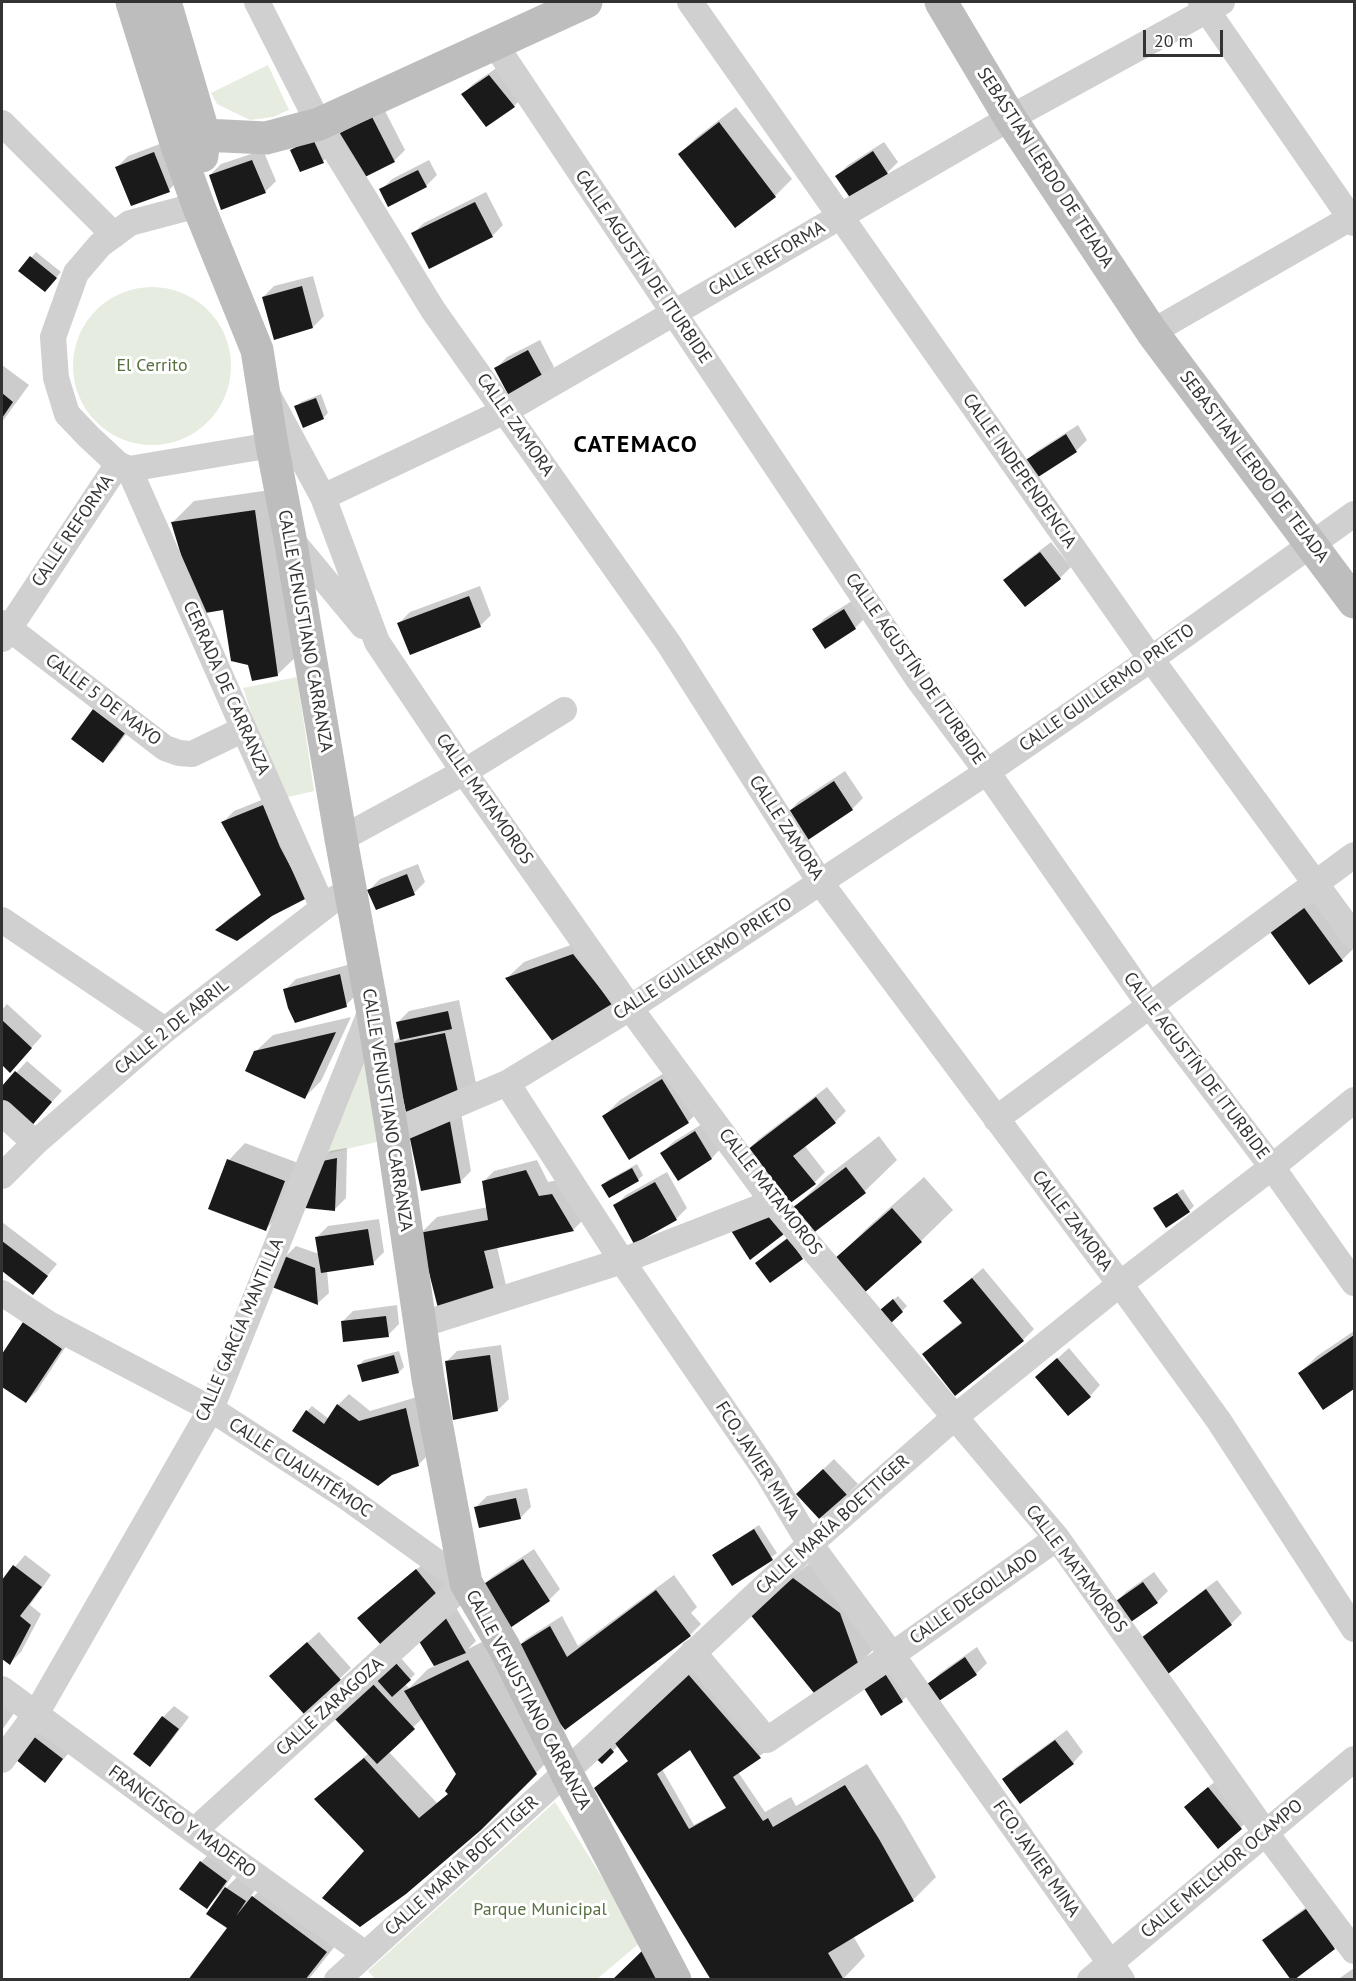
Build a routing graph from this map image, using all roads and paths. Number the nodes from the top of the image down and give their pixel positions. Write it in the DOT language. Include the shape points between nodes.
graph roads {
  1 [pos="132,2"];
  2 [pos="165,2"];
  3 [pos="257,2"];
  4 [pos="586,2"];
  5 [pos="690,2"];
  6 [pos="941,2"];
  7 [pos="1210,4"];
  8 [pos="494,43"];
  9 [pos="1010,118"];
  10 [pos="2,123"];
  11 [pos="319,124"];
  12 [pos="191,142"];
  13 [pos="198,205"];
  14 [pos="842,216"];
  15 [pos="1354,219"];
  16 [pos="114,235"];
  17 [pos="673,313"];
  18 [pos="1152,332"];
  19 [pos="262,384"];
  20 [pos="505,411"];
  21 [pos="272,445"];
  22 [pos="123,466"];
  23 [pos="323,497"];
  24 [pos="1354,513"];
  25 [pos="290,538"];
  26 [pos="1312,544"];
  27 [pos="1354,602"];
  28 [pos="4,630"];
  29 [pos="377,642"];
  30 [pos="1151,658"];
  31 [pos="564,710"];
  32 [pos="244,729"];
  33 [pos="464,772"];
  34 [pos="987,772"];
  35 [pos="341,839"];
  36 [pos="1354,855"];
  37 [pos="820,882"];
  38 [pos="1315,883"];
  39 [pos="350,887"];
  40 [pos="323,908"];
  41 [pos="2,920"];
  42 [pos="1354,936"];
  43 [pos="1150,1006"];
  44 [pos="372,1008"];
  45 [pos="630,1008"];
  46 [pos="165,1030"];
  47 [pos="507,1083"];
  48 [pos="1354,1100"];
  49 [pos="2,1113"];
  50 [pos="996,1119"];
  51 [pos="392,1132"];
  52 [pos="35,1143"];
  53 [pos="1272,1167"];
  54 [pos="2,1176"];
  55 [pos="773,1202"];
  56 [pos="622,1262"];
  57 [pos="1354,1283"];
  58 [pos="1120,1284"];
  59 [pos="2,1293"];
  60 [pos="420,1325"];
  61 [pos="211,1409"];
  62 [pos="956,1417"];
  63 [pos="1057,1538"];
  64 [pos="810,1544"];
  65 [pos="466,1583"];
  66 [pos="1354,1629"];
  67 [pos="693,1652"];
  68 [pos="892,1655"];
  69 [pos="2,1689"];
  70 [pos="36,1714"];
  71 [pos="2,1760"];
  72 [pos="1354,1760"];
  73 [pos="566,1772"];
  74 [pos="194,1831"];
  75 [pos="1265,1832"];
  76 [pos="1354,1952"];
  77 [pos="364,1953"];
  78 [pos="1115,1971"];
  79 [pos="341,1978"];
  80 [pos="675,1980"];
  81 [pos="1090,1980"];
  1 -- 12 [label="street"];
  2 -- 12 [label="street"];
  3 -- 11 [label="street, CALLE ZAMORA"];
  4 -- 8 [label="street"];
  5 -- 14 [label="street, CALLE INDEPENDENCIA"];
  6 -- 9 [label="street, SEBASTIAN LERDO DE TEJADA"];
  7 -- 9 [label="street, CALLE REFORMA"];
  7 -- 15 [label="street"];
  8 -- 11 [label="street"];
  8 -- 17 [label="street, CALLE AGUSTÍN DE ITURBIDE"];
  9 -- 14 [label="street, CALLE REFORMA"];
  9 -- 18 [label="street, SEBASTIAN LERDO DE TEJADA"];
  10 -- 16 [label="street"];
  11 -- 12 [label="street" via="266,138"];
  11 -- 20 [label="street, CALLE ZAMORA" via="433,310"];
  12 -- 13 [label="street, CALLE VENUSTIANO CARRANZA"];
  13 -- 16 [label="street" via="130,223"];
  13 -- 19 [label="street, CALLE VENUSTIANO CARRANZA" via="257,350"];
  14 -- 17 [label="street, CALLE REFORMA"];
  14 -- 30 [label="street, CALLE INDEPENDENCIA"];
  15 -- 18 [label="street"];
  16 -- 22 [label="street" via="76,273 53,337 56,378 67,414"];
  17 -- 20 [label="street, CALLE REFORMA"];
  17 -- 34 [label="street, CALLE AGUSTÍN DE ITURBIDE" via="918,679"];
  18 -- 26 [label="street, SEBASTIAN LERDO DE TEJADA"];
  19 -- 21 [label="street, CALLE VENUSTIANO CARRANZA"];
  19 -- 23 [label="street, CALLE MATAMOROS"];
  20 -- 23 [label="street, CALLE REFORMA"];
  20 -- 37 [label="street, CALLE ZAMORA" via="669,644"];
  21 -- 22 [label="street, CALLE REFORMA"];
  21 -- 25 [label="street, CALLE VENUSTIANO CARRANZA"];
  22 -- 28 [label="street, CALLE REFORMA"];
  22 -- 32 [label="street, CERRADA DE CARRANZA"];
  23 -- 29 [label="street, CALLE MATAMOROS"];
  24 -- 26 [label="street, CALLE GUILLERMO PRIETO"];
  25 -- 29 [label="street"];
  25 -- 35 [label="street, CALLE VENUSTIANO CARRANZA"];
  26 -- 27 [label="street, SEBASTIAN LERDO DE TEJADA"];
  26 -- 30 [label="street, CALLE GUILLERMO PRIETO"];
  28 -- 32 [label="street, CALLE 5 DE MAYO" via="165,748 192,754"];
  29 -- 33 [label="street, CALLE MATAMOROS"];
  30 -- 34 [label="street, CALLE GUILLERMO PRIETO"];
  30 -- 38 [label="street, CALLE INDEPENDENCIA"];
  31 -- 33 [label="street"];
  32 -- 40 [label="street, CERRADA DE CARRANZA"];
  33 -- 35 [label="street"];
  33 -- 45 [label="street, CALLE MATAMOROS"];
  34 -- 37 [label="street, CALLE GUILLERMO PRIETO"];
  34 -- 43 [label="street, CALLE AGUSTÍN DE ITURBIDE"];
  35 -- 39 [label="street, CALLE VENUSTIANO CARRANZA"];
  36 -- 38 [label="street"];
  37 -- 45 [label="street, CALLE GUILLERMO PRIETO"];
  37 -- 50 [label="street, CALLE ZAMORA"];
  38 -- 42 [label="street, CALLE INDEPENDENCIA"];
  38 -- 43 [label="street"];
  39 -- 40 [label="street, CALLE 2 DE ABRIL"];
  39 -- 44 [label="street, CALLE VENUSTIANO CARRANZA"];
  40 -- 46 [label="street, CALLE 2 DE ABRIL"];
  41 -- 46 [label="street"];
  43 -- 50 [label="street"];
  43 -- 53 [label="street, CALLE AGUSTÍN DE ITURBIDE"];
  44 -- 51 [label="street, CALLE VENUSTIANO CARRANZA"];
  44 -- 61 [label="street, CALLE GARCÍA MANTILLA"];
  45 -- 47 [label="street, CALLE GUILLERMO PRIETO"];
  45 -- 55 [label="street, CALLE MATAMOROS"];
  46 -- 52 [label="street, CALLE 2 DE ABRIL"];
  47 -- 51 [label="street, CALLE GUILLERMO PRIETO"];
  47 -- 56 [label="street, FCO. JAVIER MINA"];
  48 -- 53 [label="street, CALLE MARÍA BOETTIGER"];
  49 -- 52 [label="street"];
  50 -- 58 [label="street, CALLE ZAMORA"];
  51 -- 60 [label="street, CALLE VENUSTIANO CARRANZA"];
  52 -- 54 [label="street, CALLE 2 DE ABRIL"];
  53 -- 57 [label="street, CALLE AGUSTÍN DE ITURBIDE"];
  53 -- 58 [label="street, CALLE MARÍA BOETTIGER"];
  55 -- 56 [label="street"];
  55 -- 62 [label="street, CALLE MATAMOROS"];
  56 -- 60 [label="street"];
  56 -- 64 [label="street, FCO. JAVIER MINA" via="768,1474"];
  58 -- 62 [label="street, CALLE MARÍA BOETTIGER"];
  58 -- 66 [label="street, CALLE ZAMORA" via="1219,1421"];
  59 -- 61 [label="street, CALLE CUAUHTÉMOC" via="49,1324"];
  60 -- 65 [label="street, CALLE VENUSTIANO CARRANZA"];
  61 -- 65 [label="street, CALLE CUAUHTÉMOC" via="342,1494"];
  61 -- 70 [label="street, CALLE GARCÍA MANTILLA"];
  62 -- 63 [label="street, CALLE MATAMOROS"];
  62 -- 64 [label="street, CALLE MARÍA BOETTIGER"];
  63 -- 68 [label="street, CALLE DEGOLLADO"];
  63 -- 75 [label="street, CALLE MATAMOROS"];
  64 -- 67 [label="street, CALLE MARÍA BOETTIGER"];
  64 -- 68 [label="street, FCO. JAVIER MINA"];
  65 -- 73 [label="street, CALLE VENUSTIANO CARRANZA" via="504,1647"];
  65 -- 74 [label="street, CALLE ZARAGOZA"];
  67 -- 68 [label="street, CALLE DEGOLLADO" via="767,1740"];
  67 -- 73 [label="street, CALLE MARÍA BOETTIGER"];
  68 -- 78 [label="street, FCO. JAVIER MINA"];
  69 -- 70 [label="street, FRANCISCO Y MADERO"];
  70 -- 71 [label="street, CALLE GARCÍA MANTILLA"];
  70 -- 74 [label="street, FRANCISCO Y MADERO"];
  72 -- 75 [label="street, CALLE MELCHOR OCAMPO"];
  73 -- 77 [label="street, CALLE MARÍA BOETTIGER"];
  73 -- 80 [label="street, CALLE VENUSTIANO CARRANZA"];
  74 -- 77 [label="street, FRANCISCO Y MADERO"];
  75 -- 76 [label="street, CALLE MATAMOROS"];
  75 -- 78 [label="street, CALLE MELCHOR OCAMPO"];
  77 -- 79 [label="street, CALLE MARÍA BOETTIGER"];
  78 -- 81 [label="street, CALLE MELCHOR OCAMPO"];
}
